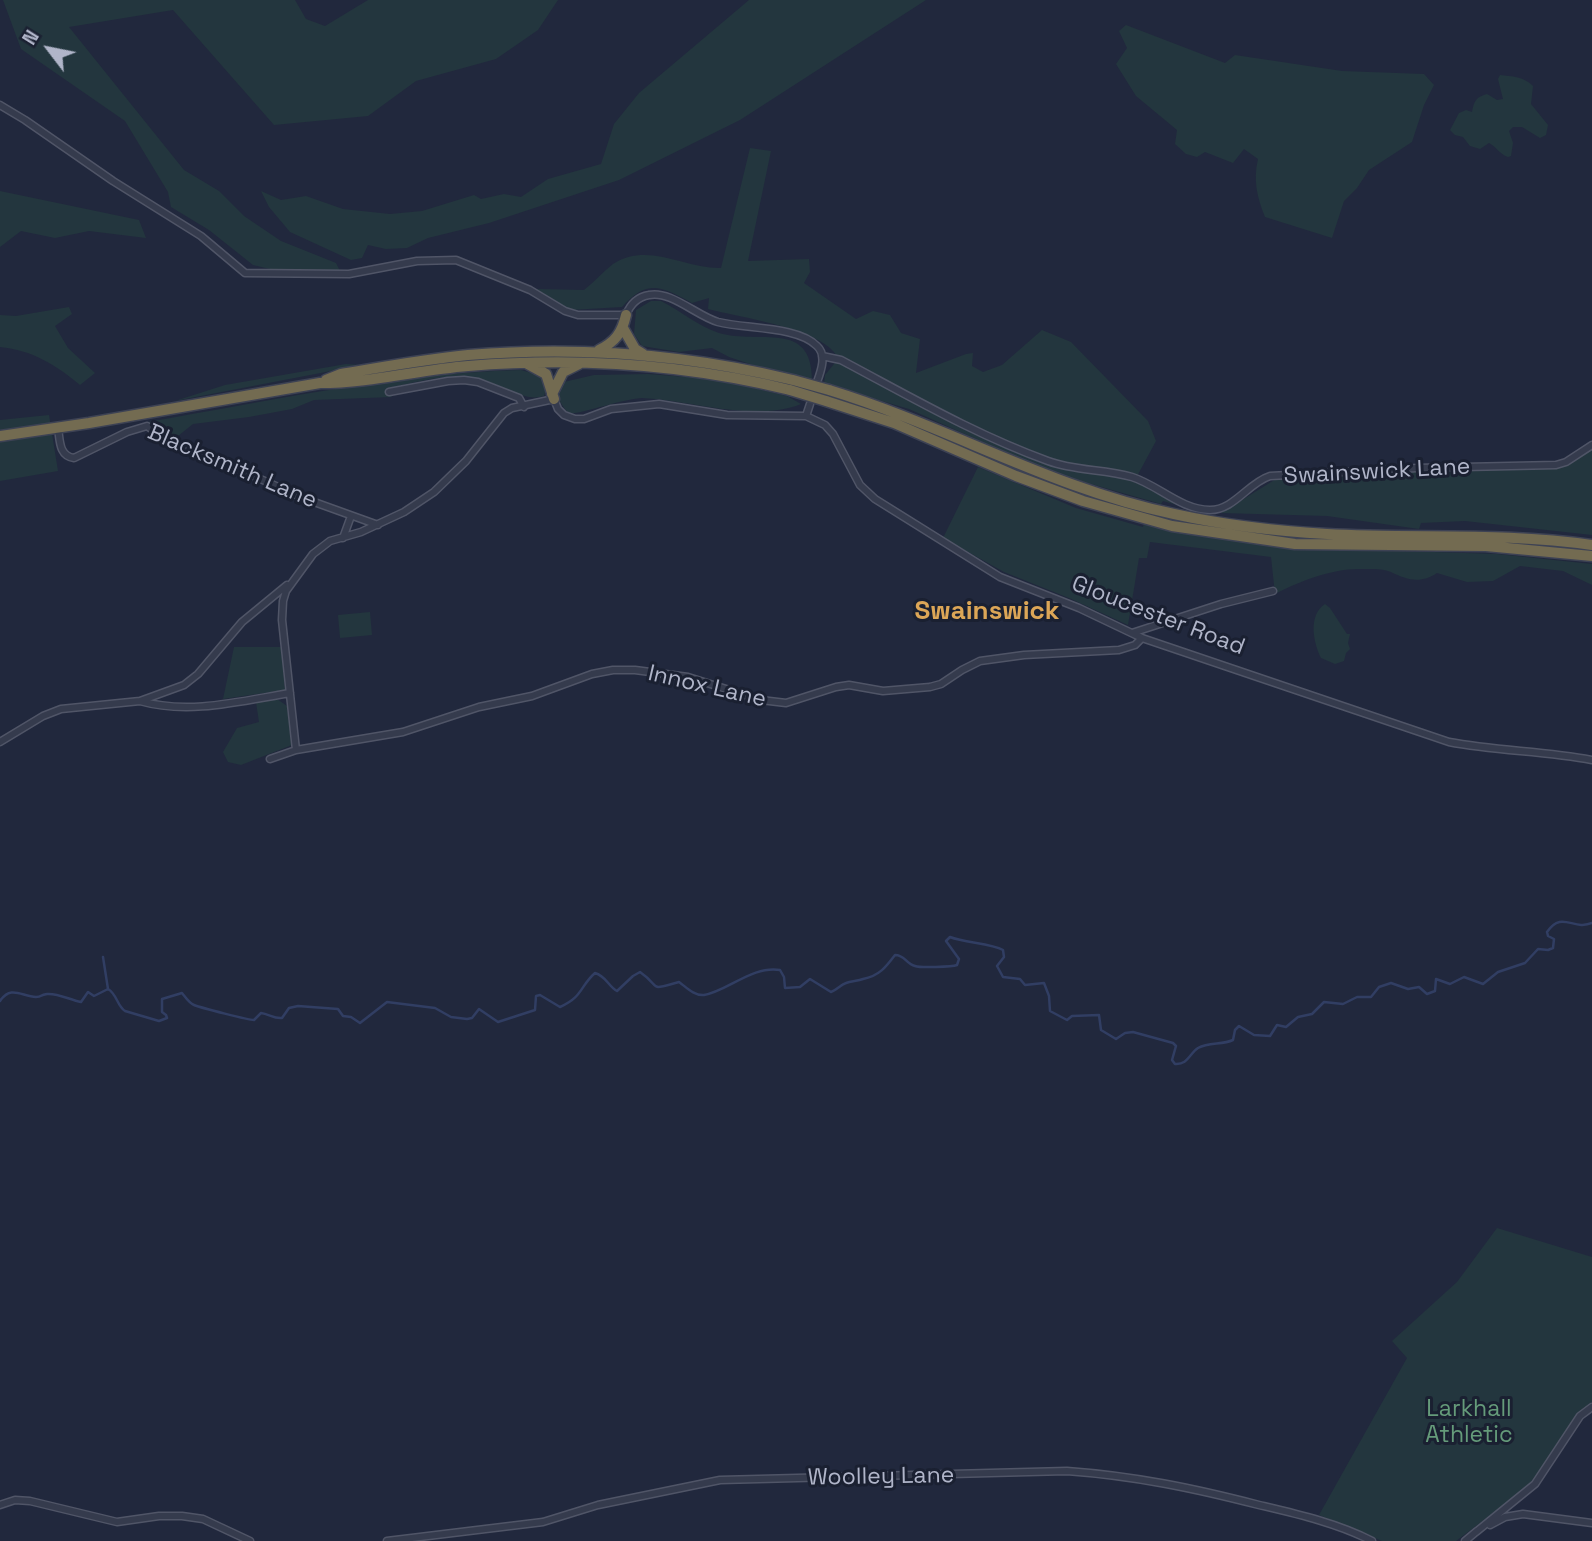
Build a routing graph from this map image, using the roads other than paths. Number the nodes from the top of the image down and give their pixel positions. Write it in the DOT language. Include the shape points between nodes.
graph roads {
  1 [pos="0,105"];
  2 [pos="626,315"];
  3 [pos="623,328"];
  4 [pos="596,351"];
  5 [pos="643,354"];
  6 [pos="822,356"];
  7 [pos="524,362"];
  8 [pos="585,362"];
  9 [pos="817,382"];
  10 [pos="320,383"];
  11 [pos="792,385"];
  12 [pos="389,392"];
  13 [pos="828,396"];
  14 [pos="553,397"];
  15 [pos="810,404"];
  16 [pos="524,407"];
  17 [pos="806,416"];
  18 [pos="58,428"];
  19 [pos="0,436"];
  20 [pos="1592,445"];
  21 [pos="351,516"];
  22 [pos="378,525"];
  23 [pos="343,538"];
  24 [pos="1592,545"];
  25 [pos="1592,556"];
  26 [pos="291,582"];
  27 [pos="1273,591"];
  28 [pos="1132,633"];
  29 [pos="1142,638"];
  30 [pos="290,693"];
  31 [pos="140,701"];
  32 [pos="0,741"];
  33 [pos="296,750"];
  34 [pos="270,760"];
  35 [pos="1592,760"];
  36 [pos="1592,1407"];
  37 [pos="0,1504"];
  38 [pos="1592,1523"];
  39 [pos="1476,1532"];
  40 [pos="250,1541"];
  41 [pos="387,1541"];
  42 [pos="1372,1541"];
  43 [pos="1465,1541"];
  1 -- 2 [label="street" via="201,236 245,272 349,274 417,261 456,260 530,290 565,311"];
  2 -- 3 [label="highway"];
  2 -- 6 [label="street" via="635,301 658,294 709,319 800,337 817,345"];
  3 -- 4 [label="highway" via="609,345"];
  3 -- 5 [label="highway"];
  4 -- 5 [label="highway"];
  4 -- 10 [label="highway" via="465,356 341,374"];
  5 -- 11 [label="highway" via="736,367"];
  6 -- 9 [label="street"];
  6 -- 20 [label="street, Swainswick Lane" via="841,360 971,429 1048,461 1130,477 1209,510 1229,504 1270,477 1556,465"];
  7 -- 8 [label="highway"];
  7 -- 10 [label="highway"];
  7 -- 14 [label="highway" via="546,374"];
  8 -- 11 [label="highway"];
  8 -- 14 [label="highway" via="563,372"];
  10 -- 18 [label="highway"];
  11 -- 13 [label="highway, bridge"];
  12 -- 16 [label="street" via="464,380 519,398"];
  13 -- 24 [label="highway" via="907,416 1088,491 1175,515 1329,534 1527,537"];
  13 -- 25 [label="highway" via="1016,476 1172,526 1295,544 1486,546"];
  14 -- 16 [label="street"];
  14 -- 17 [label="street" via="564,415 575,419 611,409 659,404 727,415"];
  15 -- 17 [label="street"];
  16 -- 22 [label="street" via="504,413 434,492"];
  17 -- 28 [label="street, Gloucester Road" via="833,434 860,485 875,499 1000,577"];
  18 -- 19 [label="highway"];
  18 -- 21 [label="street, Blacksmith Lane" via="62,453 74,458 147,426 177,446"];
  21 -- 22 [label="street, Blacksmith Lane"];
  21 -- 23 [label="street"];
  22 -- 23 [label="street"];
  23 -- 26 [label="street" via="320,548"];
  26 -- 30 [label="street" via="282,620"];
  26 -- 31 [label="street" via="242,622 198,674 184,685"];
  27 -- 28 [label="street"];
  28 -- 29 [label="street, Gloucester Road"];
  29 -- 33 [label="street, Innox Lane" via="1119,650 980,661 930,687 883,691 849,685 786,703 761,700 688,677 613,670 403,732"];
  29 -- 35 [label="street, Gloucester Road" via="1449,741"];
  30 -- 31 [label="street" via="202,707 161,707"];
  30 -- 33 [label="street"];
  31 -- 32 [label="street" via="61,709"];
  33 -- 34 [label="street, Innox Lane"];
  36 -- 39 [label="street" via="1580,1416 1535,1484"];
  37 -- 40 [label="street" via="30,1501 117,1521 183,1516 215,1523"];
  38 -- 39 [label="street" via="1515,1514"];
  39 -- 43 [label="street"];
  41 -- 42 [label="street, Woolley Lane" via="544,1522 598,1505 720,1480 1067,1471 1176,1484 1317,1519"];
}
